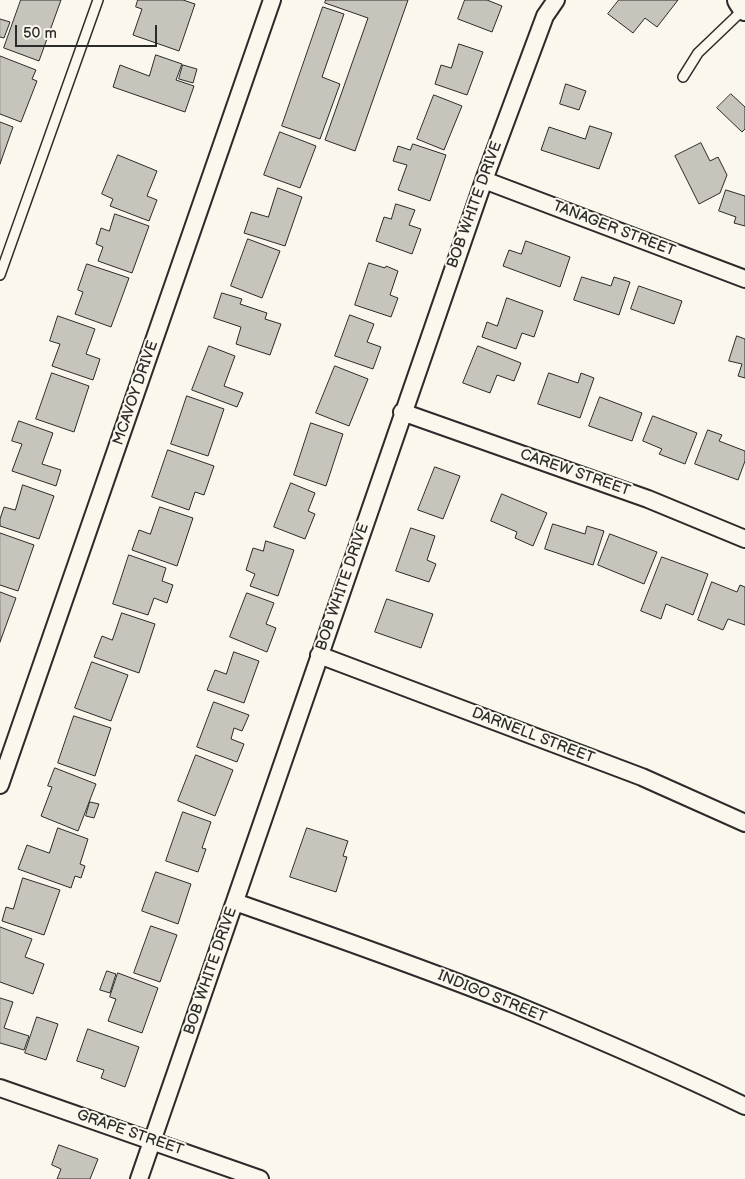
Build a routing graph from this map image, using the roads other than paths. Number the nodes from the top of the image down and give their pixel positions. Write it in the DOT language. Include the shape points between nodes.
graph roads {
  1 [pos="98,0"];
  2 [pos="272,0"];
  3 [pos="556,0"];
  4 [pos="740,0"];
  5 [pos="745,8"];
  6 [pos="683,77"];
  7 [pos="484,180"];
  8 [pos="0,275"];
  9 [pos="745,279"];
  10 [pos="402,412"];
  11 [pos="745,539"];
  12 [pos="319,655"];
  13 [pos="1,780"];
  14 [pos="745,823"];
  15 [pos="235,902"];
  16 [pos="0,1088"];
  17 [pos="745,1106"];
  18 [pos="152,1140"];
  19 [pos="139,1179"];
  20 [pos="260,1179"];
  1 -- 8 [label="lane"];
  2 -- 13 [label="street, MCAVOY DRIVE"];
  3 -- 7 [label="street, BOB WHITE DRIVE" via="545,16"];
  4 -- 5 [label="main road"];
  5 -- 6 [label="lane" via="698,53"];
  7 -- 9 [label="street, TANAGER STREET"];
  7 -- 10 [label="street, BOB WHITE DRIVE"];
  10 -- 11 [label="street, CAREW STREET" via="648,499"];
  10 -- 12 [label="street, BOB WHITE DRIVE"];
  12 -- 14 [label="street, DARNELL STREET" via="642,777"];
  12 -- 15 [label="street, BOB WHITE DRIVE"];
  15 -- 17 [label="street, INDIGO STREET" via="516,1006"];
  15 -- 18 [label="street, BOB WHITE DRIVE"];
  16 -- 18 [label="street, GRAPE STREET"];
  18 -- 19 [label="street, BOB WHITE DRIVE"];
  18 -- 20 [label="street, GRAPE STREET"];
}
